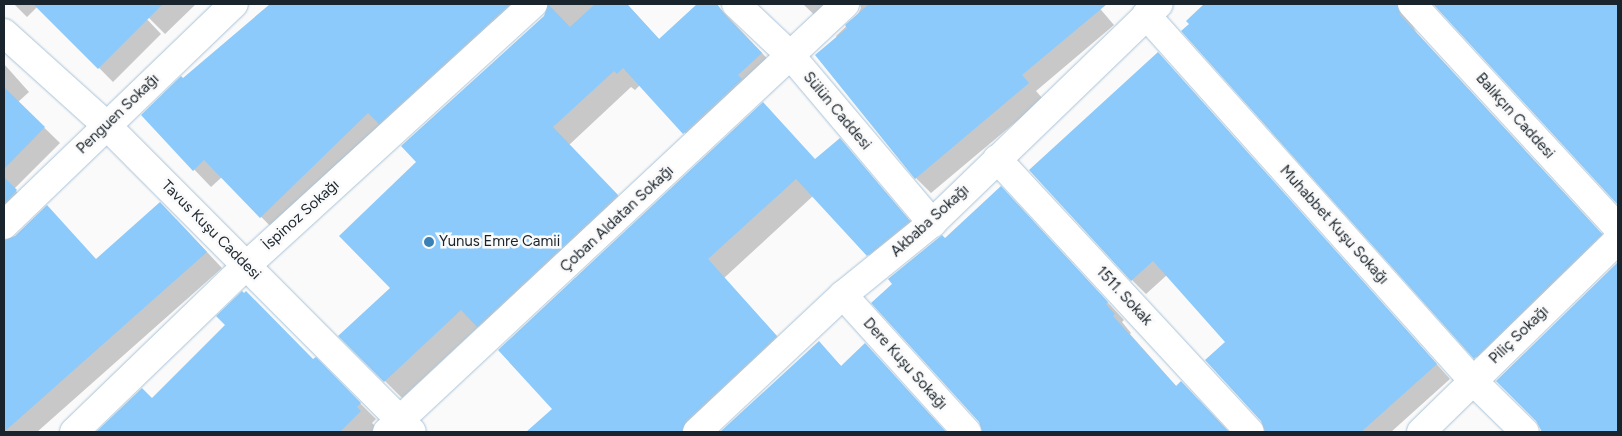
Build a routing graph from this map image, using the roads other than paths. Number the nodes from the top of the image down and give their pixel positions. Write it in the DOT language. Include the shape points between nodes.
graph roads {
  1 [pos="234,4"];
  2 [pos="533,4"];
  3 [pos="736,4"];
  4 [pos="845,4"];
  5 [pos="1412,4"];
  6 [pos="1152,9"];
  7 [pos="4,33"];
  8 [pos="791,56"];
  9 [pos="106,125"];
  10 [pos="997,159"];
  11 [pos="932,223"];
  12 [pos="4,225"];
  13 [pos="1618,228"];
  14 [pos="1618,240"];
  15 [pos="246,266"];
  16 [pos="843,295"];
  17 [pos="1472,380"];
  18 [pos="400,428"];
  19 [pos="74,432"];
  20 [pos="697,432"];
  21 [pos="967,432"];
  22 [pos="1250,432"];
  23 [pos="1421,432"];
  24 [pos="1525,432"];
  1 -- 9 [label="street, Penguen Sokağı"];
  2 -- 15 [label="street, İspinoz Sokağı"];
  3 -- 8 [label="street, Sülün Caddesi"];
  4 -- 8 [label="street, Çoban Aldatan Sokağı"];
  5 -- 13 [label="street, Balıkçın Caddesi"];
  6 -- 10 [label="street, Akbaba Sokağı"];
  6 -- 17 [label="street, Muhabbet Kuşu Sokağı"];
  7 -- 9 [label="street, Tavus Kuşu Caddesi"];
  8 -- 11 [label="street, Sülün Caddesi"];
  8 -- 18 [label="street, Çoban Aldatan Sokağı"];
  9 -- 12 [label="street, Penguen Sokağı"];
  9 -- 15 [label="street, Tavus Kuşu Caddesi"];
  10 -- 11 [label="street, Akbaba Sokağı"];
  10 -- 22 [label="street, 1511. Sokak"];
  11 -- 16 [label="street, Akbaba Sokağı"];
  14 -- 17 [label="street, Piliç Sokağı"];
  15 -- 18 [label="street, Tavus Kuşu Caddesi"];
  15 -- 19 [label="street, İspinoz Sokağı"];
  16 -- 20 [label="street, Akbaba Sokağı"];
  16 -- 21 [label="street, Dere Kuşu Sokağı"];
  17 -- 23 [label="street, Piliç Sokağı"];
  17 -- 24 [label="street, Muhabbet Kuşu Sokağı"];
}
